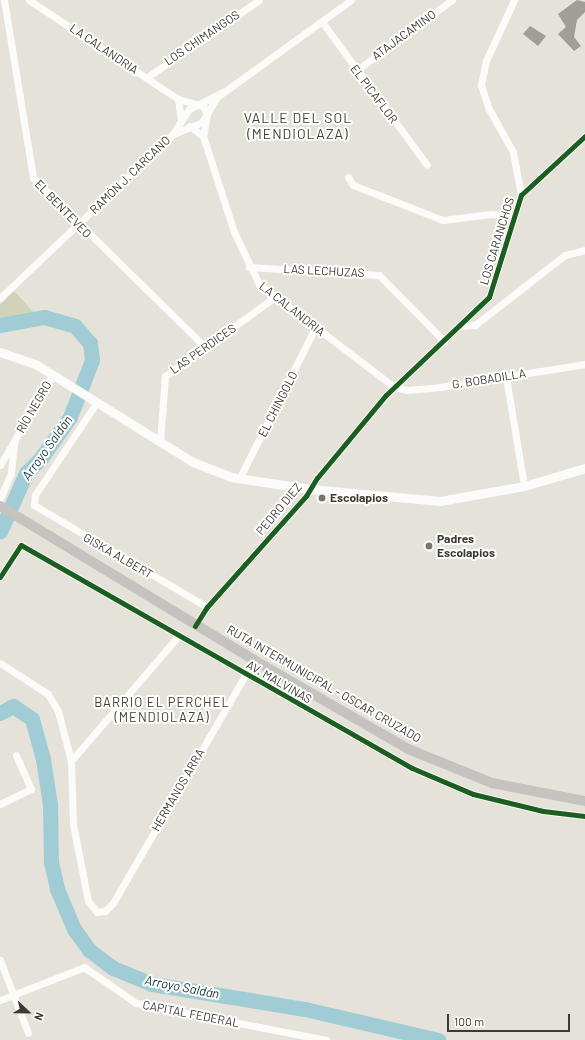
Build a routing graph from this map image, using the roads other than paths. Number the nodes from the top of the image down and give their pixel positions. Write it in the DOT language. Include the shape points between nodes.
graph roads {
  1 [pos="4,0"];
  2 [pos="29,0"];
  3 [pos="259,0"];
  4 [pos="351,0"];
  5 [pos="452,0"];
  6 [pos="514,0"];
  7 [pos="322,22"];
  8 [pos="356,70"];
  9 [pos="146,78"];
  10 [pos="225,92"];
  11 [pos="178,99"];
  12 [pos="200,103"];
  13 [pos="207,114"];
  14 [pos="182,121"];
  15 [pos="192,126"];
  16 [pos="173,134"];
  17 [pos="203,136"];
  18 [pos="585,136"];
  19 [pos="427,165"];
  20 [pos="348,177"];
  21 [pos="521,195"];
  22 [pos="514,216"];
  23 [pos="78,225"];
  24 [pos="585,250"];
  25 [pos="248,267"];
  26 [pos="275,297"];
  27 [pos="0,298"];
  28 [pos="460,326"];
  29 [pos="316,328"];
  30 [pos="444,341"];
  31 [pos="206,348"];
  32 [pos="0,352"];
  33 [pos="585,364"];
  34 [pos="53,374"];
  35 [pos="506,377"];
  36 [pos="394,387"];
  37 [pos="97,402"];
  38 [pos="14,440"];
  39 [pos="160,442"];
  40 [pos="0,465"];
  41 [pos="585,468"];
  42 [pos="239,479"];
  43 [pos="524,486"];
  44 [pos="310,489"];
  45 [pos="0,500"];
  46 [pos="0,506"];
  47 [pos="0,577"];
  48 [pos="207,607"];
  49 [pos="197,623"];
  50 [pos="178,636"];
  51 [pos="254,660"];
  52 [pos="0,663"];
  53 [pos="246,674"];
  54 [pos="16,755"];
  55 [pos="71,761"];
  56 [pos="585,796"];
  57 [pos="585,801"];
  58 [pos="0,804"];
  59 [pos="585,816"];
  60 [pos="0,960"];
  61 [pos="13,995"];
  62 [pos="0,1000"];
  63 [pos="28,1033"];
  64 [pos="326,1040"];
  1 -- 23 [label="street, EL BENTEVEO" via="30,173"];
  2 -- 9 [label="street, LA CALANDRIA"];
  3 -- 9 [label="street, LOS CHIMANGOS"];
  4 -- 7 [label="street, RAMÓN J. CARCANO"];
  5 -- 8 [label="street, ATAJACAMINO"];
  6 -- 21 [label="street" via="486,61 481,84 489,109 513,152"];
  7 -- 8 [label="street, EL PICAFLOR"];
  7 -- 10 [label="street, RAMÓN J. CARCANO"];
  8 -- 19 [label="street, EL PICAFLOR"];
  9 -- 11 [label="street, LA CALANDRIA"];
  10 -- 12 [label="street, RAMÓN J. CARCANO"];
  10 -- 13 [label="street, RAMÓN J. CARCANO"];
  11 -- 12 [label="street, LA CALANDRIA"];
  11 -- 14 [label="street"];
  12 -- 13 [label="street"];
  12 -- 14 [label="street, RAMÓN J. CARCANO" via="189,109"];
  13 -- 15 [label="street, RAMÓN J. CARCANO" via="202,122"];
  13 -- 17 [label="street, LA CALANDRIA"];
  14 -- 15 [label="street, LA CALANDRIA"];
  14 -- 16 [label="street, RAMÓN J. CARCANO"];
  15 -- 16 [label="street, RAMÓN J. CARCANO"];
  15 -- 17 [label="street, LA CALANDRIA"];
  16 -- 23 [label="street, RAMÓN J. CARCANO"];
  17 -- 25 [label="street, LA CALANDRIA"];
  18 -- 21 [label="street, LOS CARANCHOS"];
  20 -- 22 [label="street" via="353,184 439,219"];
  21 -- 22 [label="street, LOS CARANCHOS"];
  22 -- 28 [label="street, LOS CARANCHOS" via="492,291"];
  23 -- 27 [label="street, RAMÓN J. CARCANO"];
  23 -- 31 [label="street, EL BENTEVEO"];
  24 -- 28 [label="street" via="565,254 475,325"];
  25 -- 26 [label="street, LA CALANDRIA" via="258,284"];
  25 -- 30 [label="street, LAS LECHUZAS" via="379,275"];
  26 -- 29 [label="street, LA CALANDRIA"];
  26 -- 31 [label="street, LAS PERDICES"];
  28 -- 30 [label="street, LOS CARANCHOS"];
  29 -- 36 [label="street, LA CALANDRIA"];
  29 -- 42 [label="street, EL CHINGOLO"];
  30 -- 36 [label="street, LOS CARANCHOS"];
  31 -- 39 [label="street, LAS PERDICES" via="170,372 163,381"];
  32 -- 34 [label="street"];
  33 -- 35 [label="street, G. BOBADILLA"];
  34 -- 37 [label="street"];
  34 -- 38 [label="street, RÍO NEGRO"];
  35 -- 36 [label="street, G. BOBADILLA" via="407,390"];
  35 -- 43 [label="street"];
  36 -- 44 [label="street, PEDRO DIEZ"];
  37 -- 39 [label="street"];
  37 -- 48 [label="street, GISKA ALBERT" via="33,501 37,509"];
  38 -- 40 [label="street, RÍO NEGRO"];
  38 -- 45 [label="street, RÍO NEGRO" via="13,468"];
  39 -- 42 [label="street" via="201,466"];
  41 -- 43 [label="street"];
  42 -- 44 [label="street"];
  43 -- 44 [label="street" via="459,498 423,501"];
  44 -- 48 [label="street, PEDRO DIEZ"];
  46 -- 49 [label="main road, RUTA INTERMUNICIPAL - OSCAR CRUZADO"];
  47 -- 50 [label="street, AV. MALVINAS" via="21,545"];
  48 -- 49 [label="street, PEDRO DIEZ"];
  49 -- 51 [label="main road, RUTA INTERMUNICIPAL - OSCAR CRUZADO"];
  49 -- 56 [label="main road, RUTA INTERMUNICIPAL - OSCAR CRUZADO" via="419,749 496,778"];
  50 -- 53 [label="street, AV. MALVINAS"];
  50 -- 55 [label="street"];
  51 -- 53 [label="street, HERMANOS ARRA"];
  51 -- 57 [label="main road, RUTA INTERMUNICIPAL - OSCAR CRUZADO" via="393,741 451,768 513,788"];
  52 -- 55 [label="street" via="48,694 58,712"];
  53 -- 55 [label="street, HERMANOS ARRA" via="113,903 105,911 97,912 88,901 73,824"];
  53 -- 59 [label="street, AV. MALVINAS" via="386,756 443,782 495,800"];
  54 -- 58 [label="street" via="32,789"];
  60 -- 61 [label="street"];
  61 -- 62 [label="street, CAPITAL FEDERAL"];
  61 -- 63 [label="street"];
  61 -- 64 [label="street, CAPITAL FEDERAL" via="84,967 136,1003"];
}
